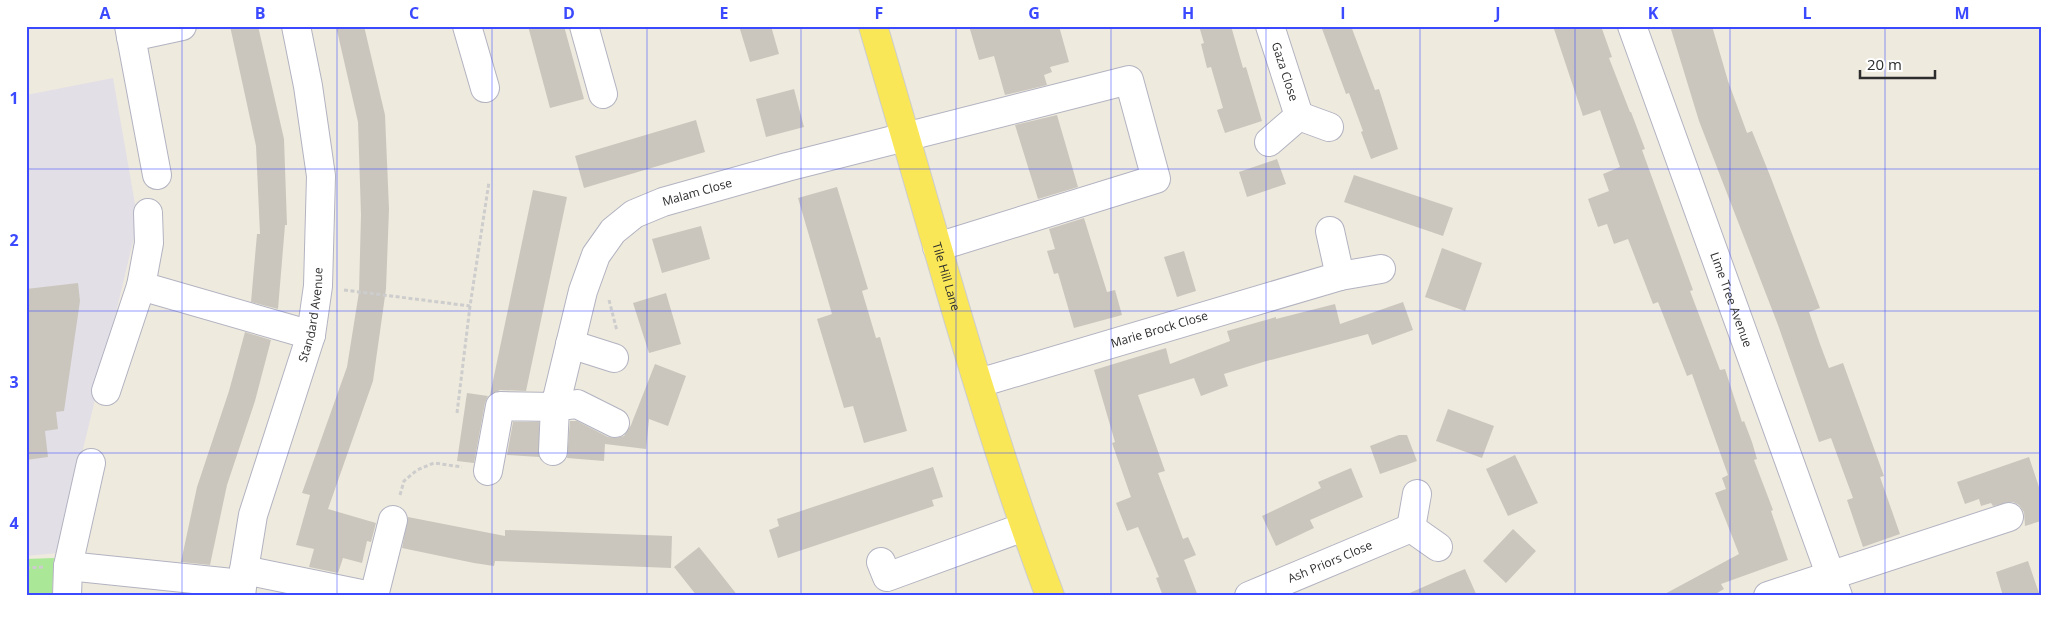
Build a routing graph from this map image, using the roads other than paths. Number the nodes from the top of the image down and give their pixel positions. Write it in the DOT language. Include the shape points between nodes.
graph roads {
  1 [pos="182,26"];
  2 [pos="296,26"];
  3 [pos="467,26"];
  4 [pos="584,26"];
  5 [pos="873,26"];
  6 [pos="1270,26"];
  7 [pos="1632,26"];
  8 [pos="130,32"];
  9 [pos="485,88"];
  10 [pos="603,94"];
  11 [pos="1299,116"];
  12 [pos="1329,127"];
  13 [pos="906,137"];
  14 [pos="1269,142"];
  15 [pos="157,175"];
  16 [pos="148,213"];
  17 [pos="1330,232"];
  18 [pos="938,247"];
  19 [pos="1381,269"];
  20 [pos="1340,276"];
  21 [pos="141,286"];
  22 [pos="311,335"];
  23 [pos="570,344"];
  24 [pos="614,358"];
  25 [pos="979,383"];
  26 [pos="106,392"];
  27 [pos="555,407"];
  28 [pos="615,423"];
  29 [pos="553,451"];
  30 [pos="91,463"];
  31 [pos="488,471"];
  32 [pos="1417,494"];
  33 [pos="2009,517"];
  34 [pos="393,520"];
  35 [pos="1024,527"];
  36 [pos="1411,528"];
  37 [pos="1438,547"];
  38 [pos="881,562"];
  39 [pos="58,566"];
  40 [pos="242,583"];
  41 [pos="1835,585"];
  42 [pos="67,596"];
  43 [pos="373,596"];
  44 [pos="1050,596"];
  45 [pos="1249,596"];
  46 [pos="1768,596"];
  1 -- 8 [label="street"];
  2 -- 22 [label="street, Standard Avenue" via="321,176 318,286"];
  3 -- 9 [label="street"];
  4 -- 10 [label="street"];
  5 -- 13 [label="main road, Tile Hill Lane"];
  6 -- 11 [label="street, Gaza Close"];
  7 -- 41 [label="street, Lime Tree Avenue"];
  8 -- 15 [label="street"];
  11 -- 12 [label="street, Gaza Close"];
  11 -- 14 [label="street, Gaza Close"];
  13 -- 18 [label="main road, Tile Hill Lane"];
  13 -- 18 [label="street, Malam Close" via="1129,80 1156,179"];
  13 -- 23 [label="street, Malam Close" via="786,167 663,202 634,214 612,231 596,255 582,291"];
  16 -- 21 [label="street" via="149,243"];
  17 -- 20 [label="street"];
  18 -- 25 [label="main road, Tile Hill Lane"];
  19 -- 20 [label="street, Marie Brock Close"];
  20 -- 25 [label="street, Marie Brock Close"];
  21 -- 22 [label="street"];
  21 -- 26 [label="street"];
  22 -- 40 [label="street, Standard Avenue" via="253,515"];
  23 -- 24 [label="street"];
  23 -- 27 [label="street, Malam Close"];
  25 -- 35 [label="main road, Tile Hill Lane"];
  27 -- 28 [label="street" via="577,404"];
  27 -- 29 [label="street, Malam Close"];
  27 -- 31 [label="street" via="500,406"];
  30 -- 39 [label="street"];
  32 -- 36 [label="street"];
  33 -- 41 [label="street"];
  34 -- 43 [label="street"];
  35 -- 38 [label="street" via="887,577"];
  35 -- 44 [label="main road, Tile Hill Lane"];
  36 -- 37 [label="street"];
  36 -- 45 [label="street, Ash Priors Close"];
  39 -- 40 [label="street"];
  39 -- 42 [label="street"];
  40 -- 43 [label="street"];
  41 -- 46 [label="street"];
}
